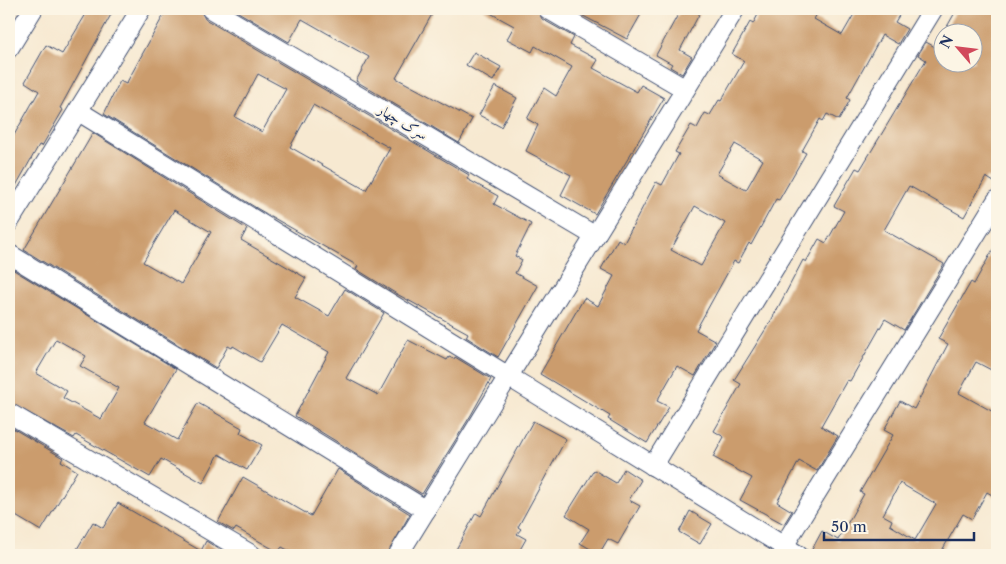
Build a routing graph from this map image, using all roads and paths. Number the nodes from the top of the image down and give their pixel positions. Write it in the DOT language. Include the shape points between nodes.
graph roads {
  1 [pos="33,9"];
  2 [pos="141,9"];
  3 [pos="211,9"];
  4 [pos="548,9"];
  5 [pos="735,9"];
  6 [pos="933,9"];
  7 [pos="9,48"];
  8 [pos="686,90"];
  9 [pos="78,111"];
  10 [pos="997,200"];
  11 [pos="9,222"];
  12 [pos="595,236"];
  13 [pos="9,254"];
  14 [pos="508,377"];
  15 [pos="9,413"];
  16 [pos="653,466"];
  17 [pos="426,510"];
  18 [pos="791,551"];
  19 [pos="252,555"];
  20 [pos="398,555"];
  1 -- 7 [label="street"];
  2 -- 9 [label="street"];
  3 -- 12 [label="street, سرک چهار"];
  4 -- 8 [label="street"];
  5 -- 8 [label="street"];
  6 -- 16 [label="street"];
  8 -- 12 [label="street"];
  9 -- 11 [label="street"];
  9 -- 14 [label="street"];
  10 -- 18 [label="street"];
  12 -- 14 [label="street"];
  13 -- 17 [label="street"];
  14 -- 16 [label="street"];
  14 -- 17 [label="street"];
  15 -- 19 [label="street"];
  16 -- 18 [label="street"];
  17 -- 20 [label="street"];
}
